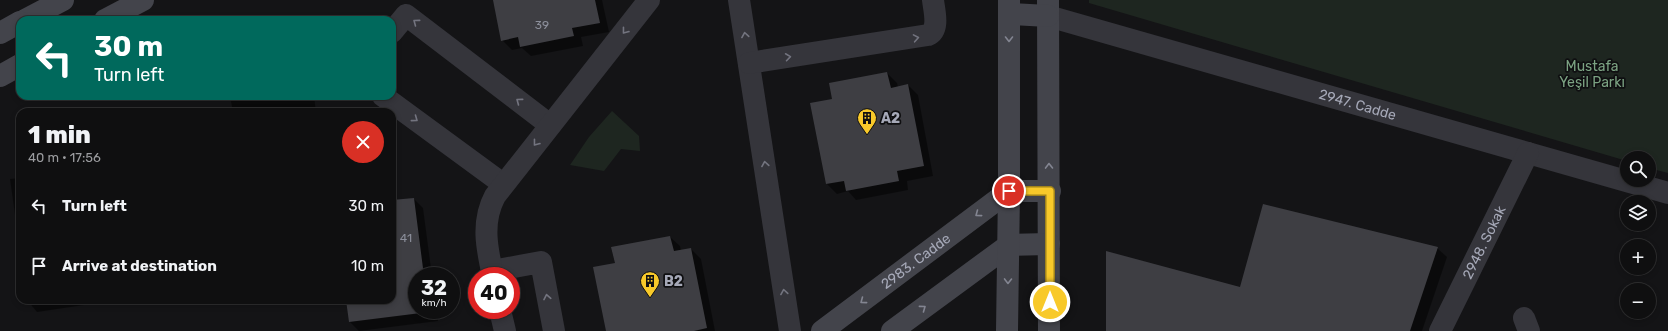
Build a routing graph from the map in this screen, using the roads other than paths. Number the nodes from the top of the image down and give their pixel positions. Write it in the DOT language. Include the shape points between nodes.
graph roads {
  1 [pos="63,0"];
  2 [pos="143,0"];
  3 [pos="650,0"];
  4 [pos="739,0"];
  5 [pos="933,0"];
  6 [pos="1009,7"];
  7 [pos="1048,8"];
  8 [pos="33,16"];
  9 [pos="113,16"];
  10 [pos="16,24"];
  11 [pos="396,27"];
  12 [pos="0,33"];
  13 [pos="749,63"];
  14 [pos="16,67"];
  15 [pos="0,76"];
  16 [pos="388,100"];
  17 [pos="550,125"];
  18 [pos="1528,153"];
  19 [pos="504,184"];
  20 [pos="1009,191"];
  21 [pos="1050,191"];
  22 [pos="1668,193"];
  23 [pos="1009,244"];
  24 [pos="1050,244"];
  25 [pos="491,267"];
  26 [pos="519,267"];
  27 [pos="502,319"];
  28 [pos="505,331"];
  29 [pos="554,331"];
  30 [pos="790,331"];
  31 [pos="822,331"];
  32 [pos="892,331"];
  33 [pos="1007,331"];
  34 [pos="1049,331"];
  35 [pos="1440,331"];
  1 -- 8 [label="street"];
  2 -- 9 [label="street"];
  3 -- 17 [label="street, one-way"];
  13 -- 4 [label="street, one-way"];
  13 -- 5 [label="street, one-way" via="928,35 933,31 935,24"];
  6 -- 7 [label="street"];
  6 -- 20 [label="street, one-way"];
  7 -- 18 [label="street, 2947. Cadde"];
  21 -- 7 [label="street, one-way"];
  10 -- 12 [label="street"];
  17 -- 11 [label="street, one-way" via="406,15"];
  30 -- 13 [label="street, one-way"];
  14 -- 15 [label="street"];
  16 -- 19 [label="street, one-way"];
  17 -- 19 [label="street, one-way"];
  18 -- 22 [label="street, 2947. Cadde"];
  18 -- 35 [label="street, 2948. Sokak"];
  19 -- 25 [label="street" via="490,206 486,227"];
  20 -- 21 [label="street"];
  20 -- 23 [label="street"];
  20 -- 31 [label="street, 2983. Cadde, one-way"];
  21 -- 24 [label="street"];
  23 -- 24 [label="street"];
  32 -- 23 [label="street, one-way"];
  23 -- 33 [label="street, one-way"];
  24 -- 34 [label="street"];
  29 -- 26 [label="street, one-way" via="541,262"];
  27 -- 28 [label="street"];
}
